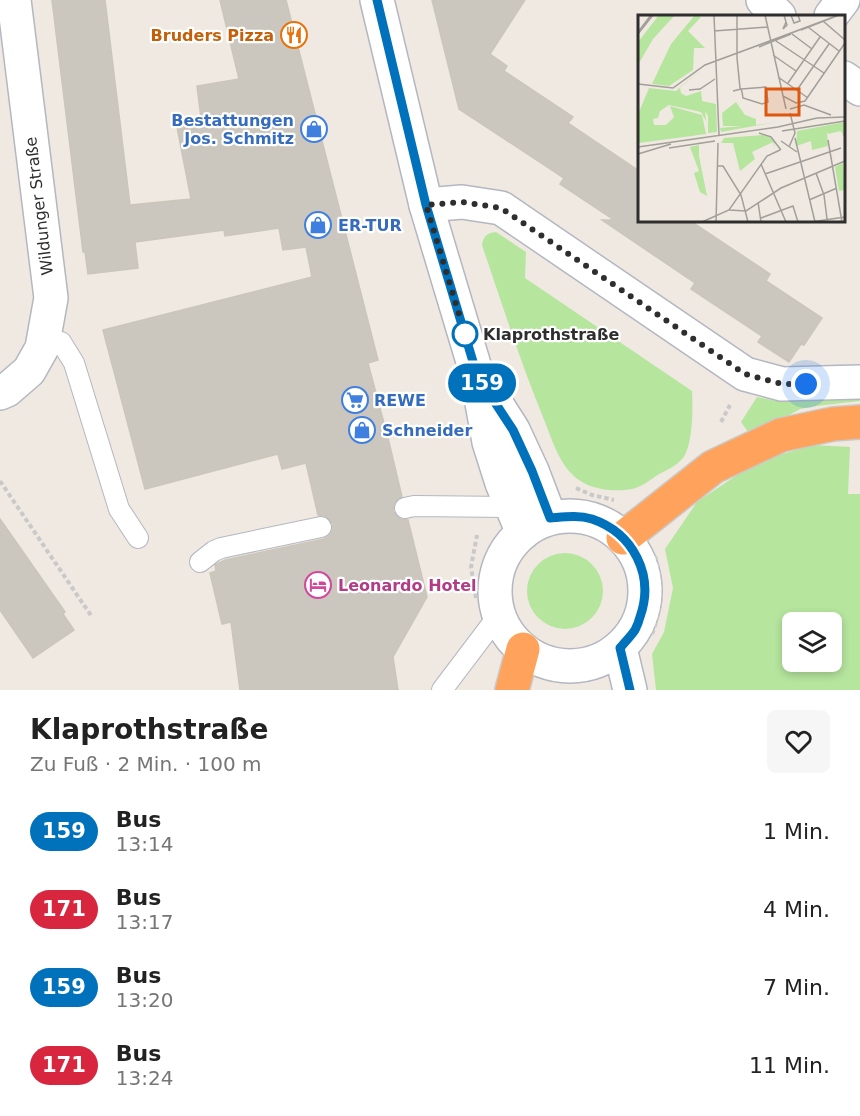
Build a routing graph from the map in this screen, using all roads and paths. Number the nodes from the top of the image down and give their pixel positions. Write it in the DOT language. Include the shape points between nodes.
graph roads {
  1 [pos="14,0"];
  2 [pos="377,0"];
  3 [pos="763,0"];
  4 [pos="843,0"];
  5 [pos="778,15"];
  6 [pos="832,15"];
  7 [pos="845,79"];
  8 [pos="860,89"];
  9 [pos="426,205"];
  10 [pos="44,339"];
  11 [pos="860,382"];
  12 [pos="0,393"];
  13 [pos="860,422"];
  14 [pos="0,481"];
  15 [pos="568,483"];
  16 [pos="619,501"];
  17 [pos="405,508"];
  18 [pos="516,516"];
  19 [pos="321,527"];
  20 [pos="138,538"];
  21 [pos="623,538"];
  22 [pos="654,550"];
  23 [pos="200,562"];
  24 [pos="92,617"];
  25 [pos="490,626"];
  26 [pos="634,646"];
  27 [pos="523,649"];
  28 [pos="582,678"];
  29 [pos="442,690"];
  30 [pos="512,690"];
  31 [pos="630,690"];
  1 -- 10 [label="street, Wildunger Straße" via="51,298"];
  2 -- 9 [label="street"];
  3 -- 5 [label="street"];
  4 -- 6 [label="street"];
  7 -- 8 [label="street"];
  9 -- 11 [label="street" via="462,202 501,208 745,374 782,384"];
  9 -- 18 [label="street" via="477,375 489,442"];
  10 -- 12 [label="street, Wildunger Straße" via="29,371"];
  10 -- 20 [label="lane" via="61,342 74,363 119,509"];
  13 -- 21 [label="highway" via="781,435 713,467"];
  14 -- 24 [label="path"];
  15 -- 16 [label="path" via="592,495"];
  17 -- 18 [label="lane"];
  18 -- 21 [label="street" via="589,518"];
  18 -- 25 [label="street" via="510,545 498,567"];
  18 -- 25 [label="path" via="471,567"];
  19 -- 23 [label="lane" via="214,551"];
  21 -- 26 [label="street" via="638,558 645,581 644,606"];
  22 -- 26 [label="path" via="660,574 656,623"];
  25 -- 27 [label="street"];
  25 -- 29 [label="lane"];
  26 -- 28 [label="street" via="599,661"];
  26 -- 31 [label="street"];
  27 -- 28 [label="street"];
  27 -- 30 [label="highway"];
}
